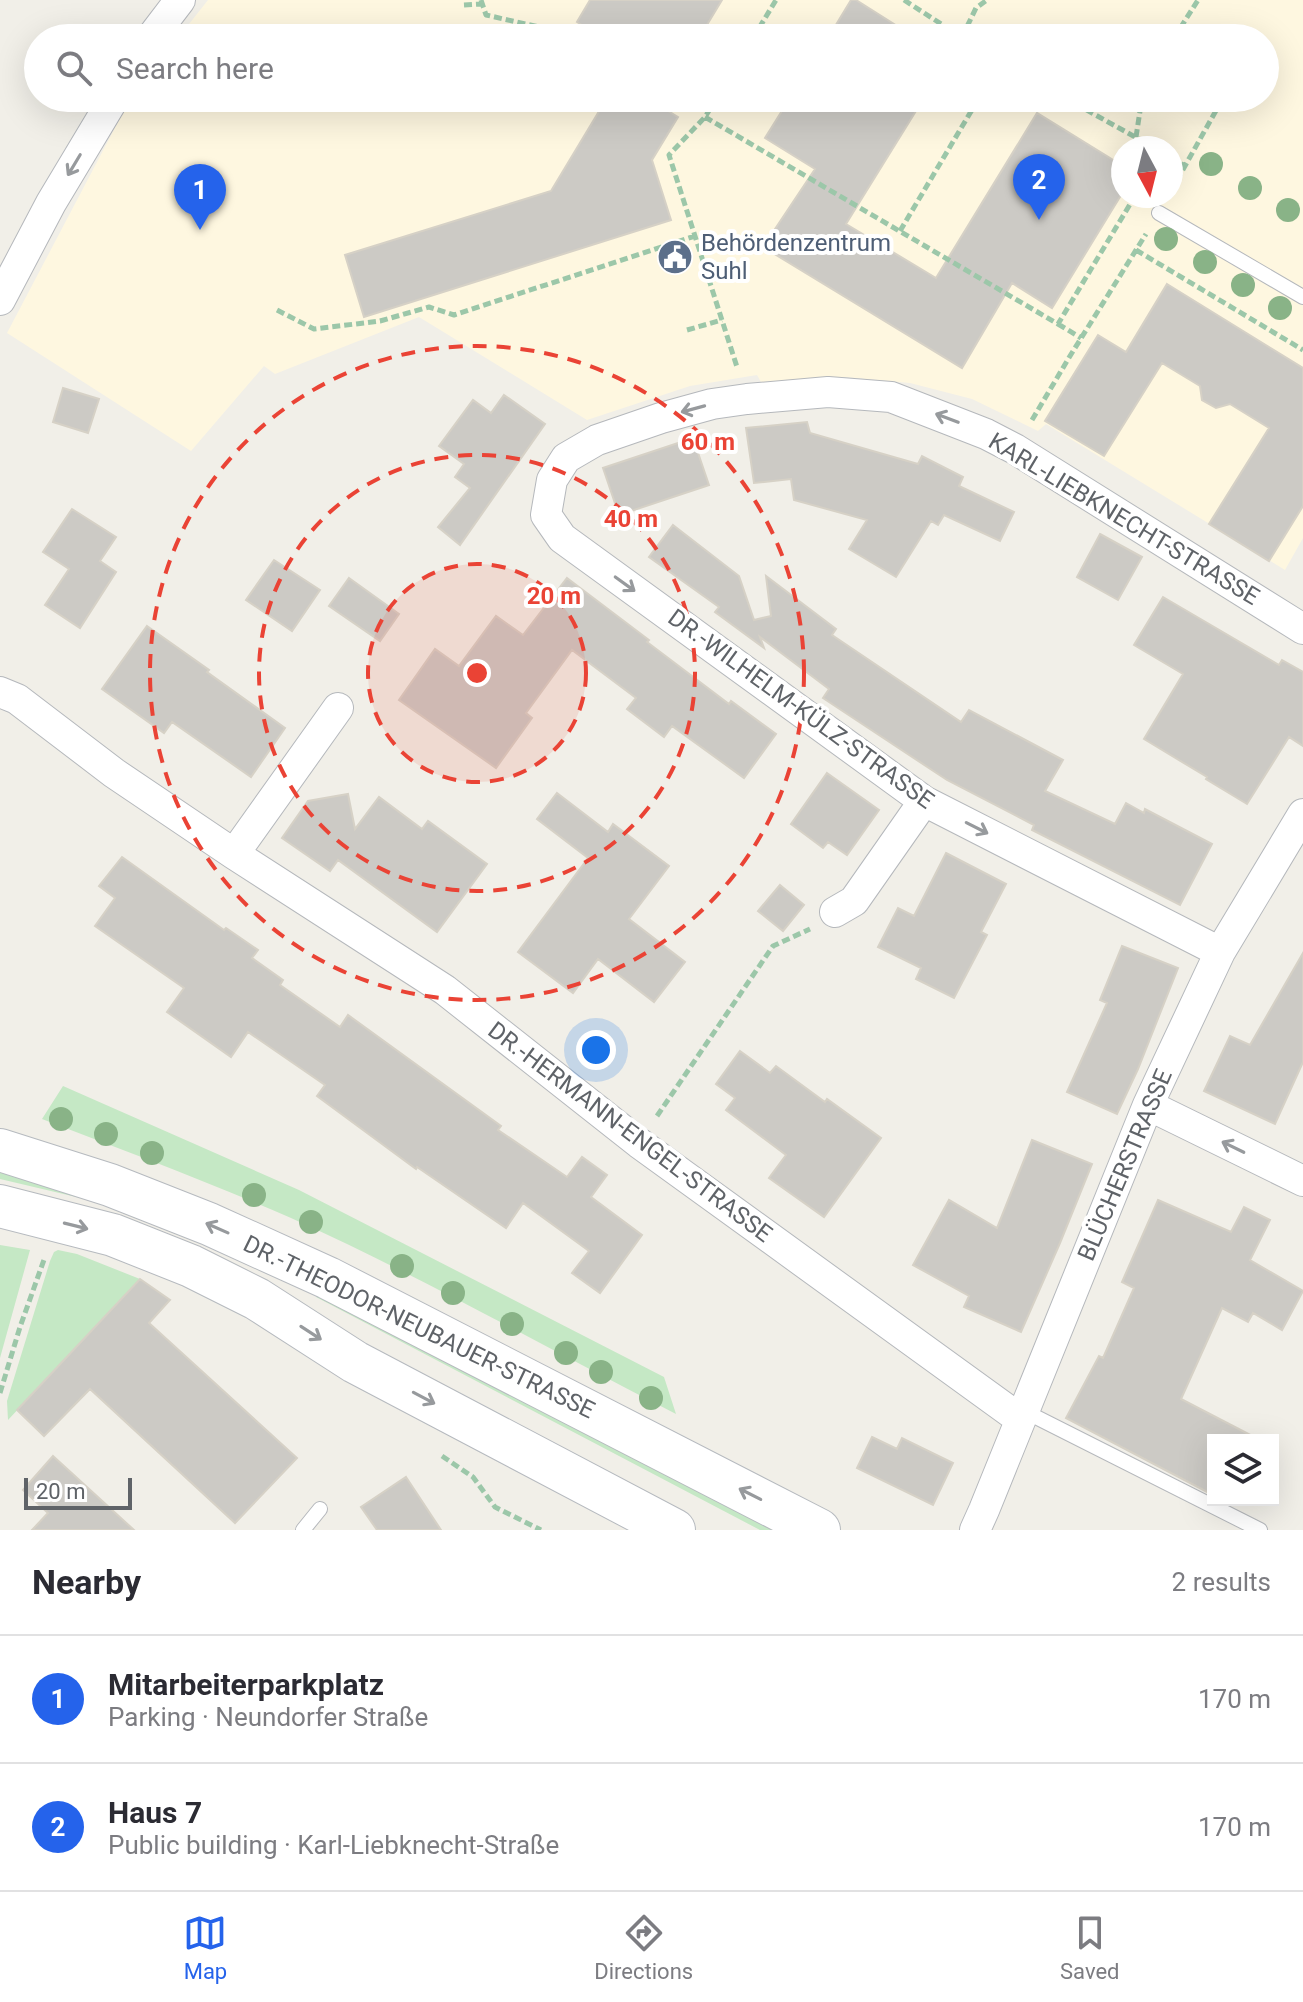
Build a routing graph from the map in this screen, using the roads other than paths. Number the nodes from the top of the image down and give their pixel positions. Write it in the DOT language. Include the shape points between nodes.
graph roads {
  1 [pos="180,0"];
  2 [pos="162,24"];
  3 [pos="106,112"];
  4 [pos="1159,213"];
  5 [pos="1303,297"];
  6 [pos="0,300"];
  7 [pos="562,538"];
  8 [pos="1303,629"];
  9 [pos="0,692"];
  10 [pos="338,708"];
  11 [pos="924,801"];
  12 [pos="1303,814"];
  13 [pos="234,854"];
  14 [pos="828,918"];
  15 [pos="1220,952"];
  16 [pos="1148,1105"];
  17 [pos="3,1151"];
  18 [pos="1303,1181"];
  19 [pos="0,1206"];
  20 [pos="1022,1415"];
  21 [pos="320,1509"];
  22 [pos="303,1530"];
  23 [pos="674,1530"];
  24 [pos="819,1530"];
  25 [pos="975,1530"];
  26 [pos="1260,1530"];
  1 -- 2 [label="street"];
  3 -- 6 [label="street, one-way"];
  4 -- 5 [label="lane"];
  8 -- 7 [label="street, KARL-LIEBKNECHT-STRASSE, one-way" via="1028,457 986,434 891,397 828,392 712,404 597,440 566,458 552,480 546,515"];
  7 -- 11 [label="street, DR.-WILHELM-KÜLZ-STRASSE, one-way"];
  9 -- 13 [label="street, DR.-HERMANN-ENGEL-STRASSE"];
  10 -- 13 [label="street"];
  11 -- 14 [label="street" via="854,901"];
  11 -- 15 [label="street, DR.-WILHELM-KÜLZ-STRASSE, one-way"];
  12 -- 15 [label="street, BLÜCHERSTRASSE"];
  13 -- 20 [label="street, DR.-HERMANN-ENGEL-STRASSE" via="445,990 639,1143"];
  15 -- 16 [label="street, BLÜCHERSTRASSE"];
  18 -- 16 [label="street, one-way"];
  16 -- 20 [label="street, BLÜCHERSTRASSE"];
  24 -- 17 [label="main road, DR.-THEODOR-NEUBAUER-STRASSE, one-way" via="315,1272 110,1185"];
  19 -- 23 [label="main road, one-way" via="113,1235 191,1266 257,1299 355,1362"];
  20 -- 25 [label="street, BLÜCHERSTRASSE"];
  20 -- 26 [label="lane"];
  21 -- 22 [label="lane"];
}
